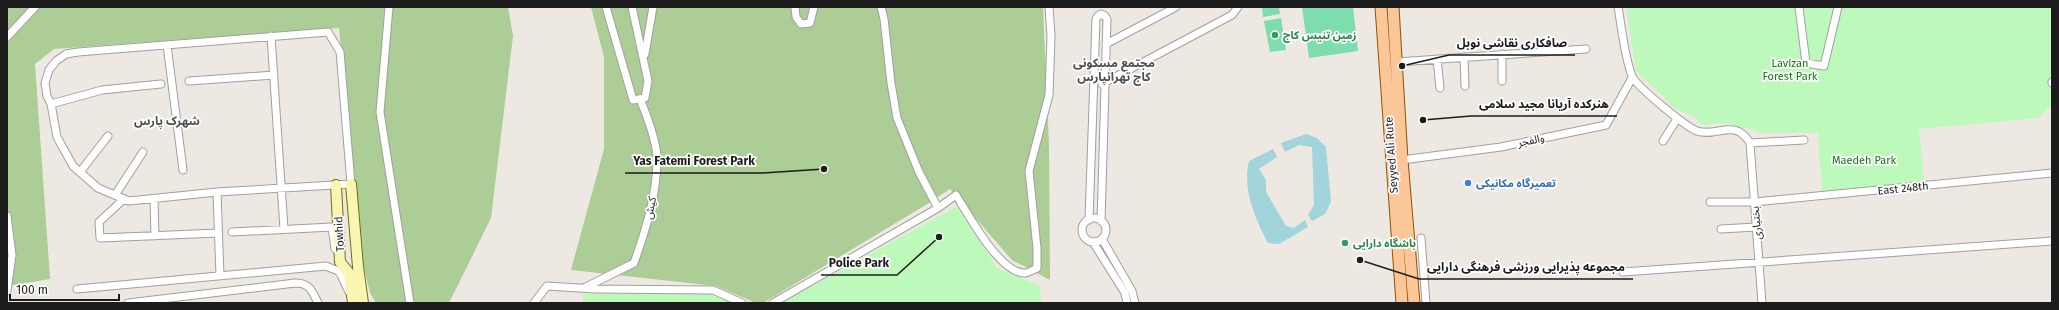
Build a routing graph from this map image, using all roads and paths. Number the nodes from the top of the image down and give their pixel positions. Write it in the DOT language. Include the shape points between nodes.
graph roads {
  1 [pos="35,7"];
  2 [pos="389,7"];
  3 [pos="606,7"];
  4 [pos="632,7"];
  5 [pos="653,7"];
  6 [pos="795,7"];
  7 [pos="814,7"];
  8 [pos="881,7"];
  9 [pos="1049,7"];
  10 [pos="1176,7"];
  11 [pos="1238,7"];
  12 [pos="1381,7"];
  13 [pos="1393,7"];
  14 [pos="1618,7"];
  15 [pos="1799,7"];
  16 [pos="1838,7"];
  17 [pos="271,36"];
  18 [pos="7,37"];
  19 [pos="167,44"];
  20 [pos="1106,44"];
  21 [pos="1586,49"];
  22 [pos="1502,54"];
  23 [pos="1464,57"];
  24 [pos="644,59"];
  25 [pos="1437,59"];
  26 [pos="1397,62"];
  27 [pos="274,75"];
  28 [pos="1632,78"];
  29 [pos="189,81"];
  30 [pos="1502,81"];
  31 [pos="1094,83"];
  32 [pos="161,84"];
  33 [pos="1105,84"];
  34 [pos="1465,86"];
  35 [pos="1440,88"];
  36 [pos="640,99"];
  37 [pos="51,104"];
  38 [pos="1677,119"];
  39 [pos="108,136"];
  40 [pos="1804,140"];
  41 [pos="1663,141"];
  42 [pos="1750,143"];
  43 [pos="143,152"];
  44 [pos="1402,160"];
  45 [pos="183,170"];
  46 [pos="80,172"];
  47 [pos="2052,173"];
  48 [pos="351,184"];
  49 [pos="336,185"];
  50 [pos="282,189"];
  51 [pos="217,192"];
  52 [pos="115,195"];
  53 [pos="124,199"];
  54 [pos="154,199"];
  55 [pos="1710,202"];
  56 [pos="1754,202"];
  57 [pos="938,208"];
  58 [pos="7,216"];
  59 [pos="1089,220"];
  60 [pos="1101,221"];
  61 [pos="1756,227"];
  62 [pos="284,229"];
  63 [pos="1722,229"];
  64 [pos="232,232"];
  65 [pos="218,233"];
  66 [pos="155,236"];
  67 [pos="1421,238"];
  68 [pos="1102,239"];
  69 [pos="2052,241"];
  70 [pos="1093,242"];
  71 [pos="1760,262"];
  72 [pos="344,272"];
  73 [pos="1623,272"];
  74 [pos="220,276"];
  75 [pos="584,288"];
  76 [pos="77,289"];
  77 [pos="7,291"];
  78 [pos="352,300"];
  79 [pos="128,303"];
  80 [pos="318,303"];
  81 [pos="363,303"];
  82 [pos="410,303"];
  83 [pos="534,303"];
  84 [pos="742,303"];
  85 [pos="773,303"];
  86 [pos="1127,303"];
  87 [pos="1134,303"];
  88 [pos="1402,303"];
  89 [pos="1414,303"];
  90 [pos="1426,303"];
  91 [pos="1762,303"];
  1 -- 18 [label="street"];
  2 -- 82 [label="street" via="380,112"];
  3 -- 36 [label="street" via="633,100"];
  4 -- 24 [label="street"];
  5 -- 24 [label="street"];
  6 -- 7 [label="street" via="796,17 801,24 810,23"];
  8 -- 57 [label="street" via="897,118 919,172"];
  9 -- 57 [label="street" via="1049,95 1030,172 1037,268 1025,273 1010,269 981,237 956,195"];
  10 -- 20 [label="street"];
  11 -- 33 [label="street" via="1232,15"];
  12 -- 88 [label="main road, Seyyed Ali Rute"];
  13 -- 26 [label="main road, Seyyed Ali Rute"];
  14 -- 28 [label="street"];
  15 -- 16 [label="street" via="1806,63 1824,66"];
  17 -- 19 [label="street"];
  17 -- 27 [label="street"];
  17 -- 48 [label="street" via="328,32 340,52"];
  19 -- 37 [label="street" via="66,54 49,70 45,83"];
  19 -- 45 [label="street"];
  20 -- 31 [label="street" via="1107,19 1101,14 1096,19"];
  20 -- 33 [label="street"];
  21 -- 22 [label="street"];
  22 -- 23 [label="street"];
  22 -- 30 [label="street"];
  23 -- 25 [label="street"];
  23 -- 34 [label="street"];
  24 -- 36 [label="street" via="648,82 645,98"];
  25 -- 26 [label="street"];
  25 -- 35 [label="street"];
  26 -- 44 [label="main road, Seyyed Ali Rute"];
  27 -- 29 [label="street"];
  27 -- 50 [label="street"];
  28 -- 38 [label="street"];
  28 -- 44 [label="street, والفجر" via="1606,125 1501,146"];
  31 -- 33 [label="street"];
  31 -- 59 [label="street"];
  32 -- 37 [label="street" via="102,90"];
  33 -- 60 [label="street"];
  36 -- 75 [label="street, کیش" via="657,157 651,214 634,263"];
  37 -- 46 [label="street" via="57,136 73,166"];
  38 -- 41 [label="street"];
  38 -- 42 [label="street" via="1698,131 1735,130 1745,134"];
  39 -- 46 [label="street"];
  40 -- 42 [label="street"];
  42 -- 56 [label="street, بختیاری"];
  43 -- 52 [label="street"];
  44 -- 89 [label="main road, Seyyed Ali Rute"];
  46 -- 52 [label="street" via="98,188"];
  47 -- 56 [label="street, East 248th"];
  48 -- 49 [label="street"];
  48 -- 81 [label="main road, Towhid"];
  49 -- 50 [label="street"];
  49 -- 72 [label="main road, Towhid" via="340,262"];
  50 -- 51 [label="street"];
  50 -- 62 [label="street"];
  51 -- 54 [label="street"];
  51 -- 65 [label="street"];
  52 -- 53 [label="street"];
  53 -- 54 [label="street"];
  53 -- 66 [label="street" via="98,222 100,238"];
  54 -- 66 [label="street"];
  55 -- 56 [label="street, East 248th"];
  56 -- 61 [label="street, بختیاری"];
  57 -- 85 [label="street"];
  58 -- 77 [label="street" via="12,255"];
  59 -- 60 [label="street"];
  59 -- 70 [label="street" via="1084,224 1083,232 1088,240"];
  60 -- 68 [label="street" via="1105,228"];
  61 -- 63 [label="street"];
  61 -- 71 [label="street, بختیاری"];
  62 -- 64 [label="street"];
  62 -- 72 [label="street" via="332,227"];
  65 -- 66 [label="street"];
  65 -- 74 [label="street"];
  67 -- 90 [label="street"];
  68 -- 70 [label="street"];
  68 -- 87 [label="street" via="1132,291"];
  69 -- 71 [label="street"];
  70 -- 86 [label="street" via="1125,293"];
  71 -- 73 [label="street"];
  71 -- 91 [label="street, بختیاری"];
  72 -- 74 [label="street" via="326,266"];
  72 -- 78 [label="main road, Towhid"];
  74 -- 76 [label="street"];
  75 -- 83 [label="street" via="546,286"];
  75 -- 84 [label="street" via="713,290"];
  79 -- 80 [label="street" via="304,283"];
}
